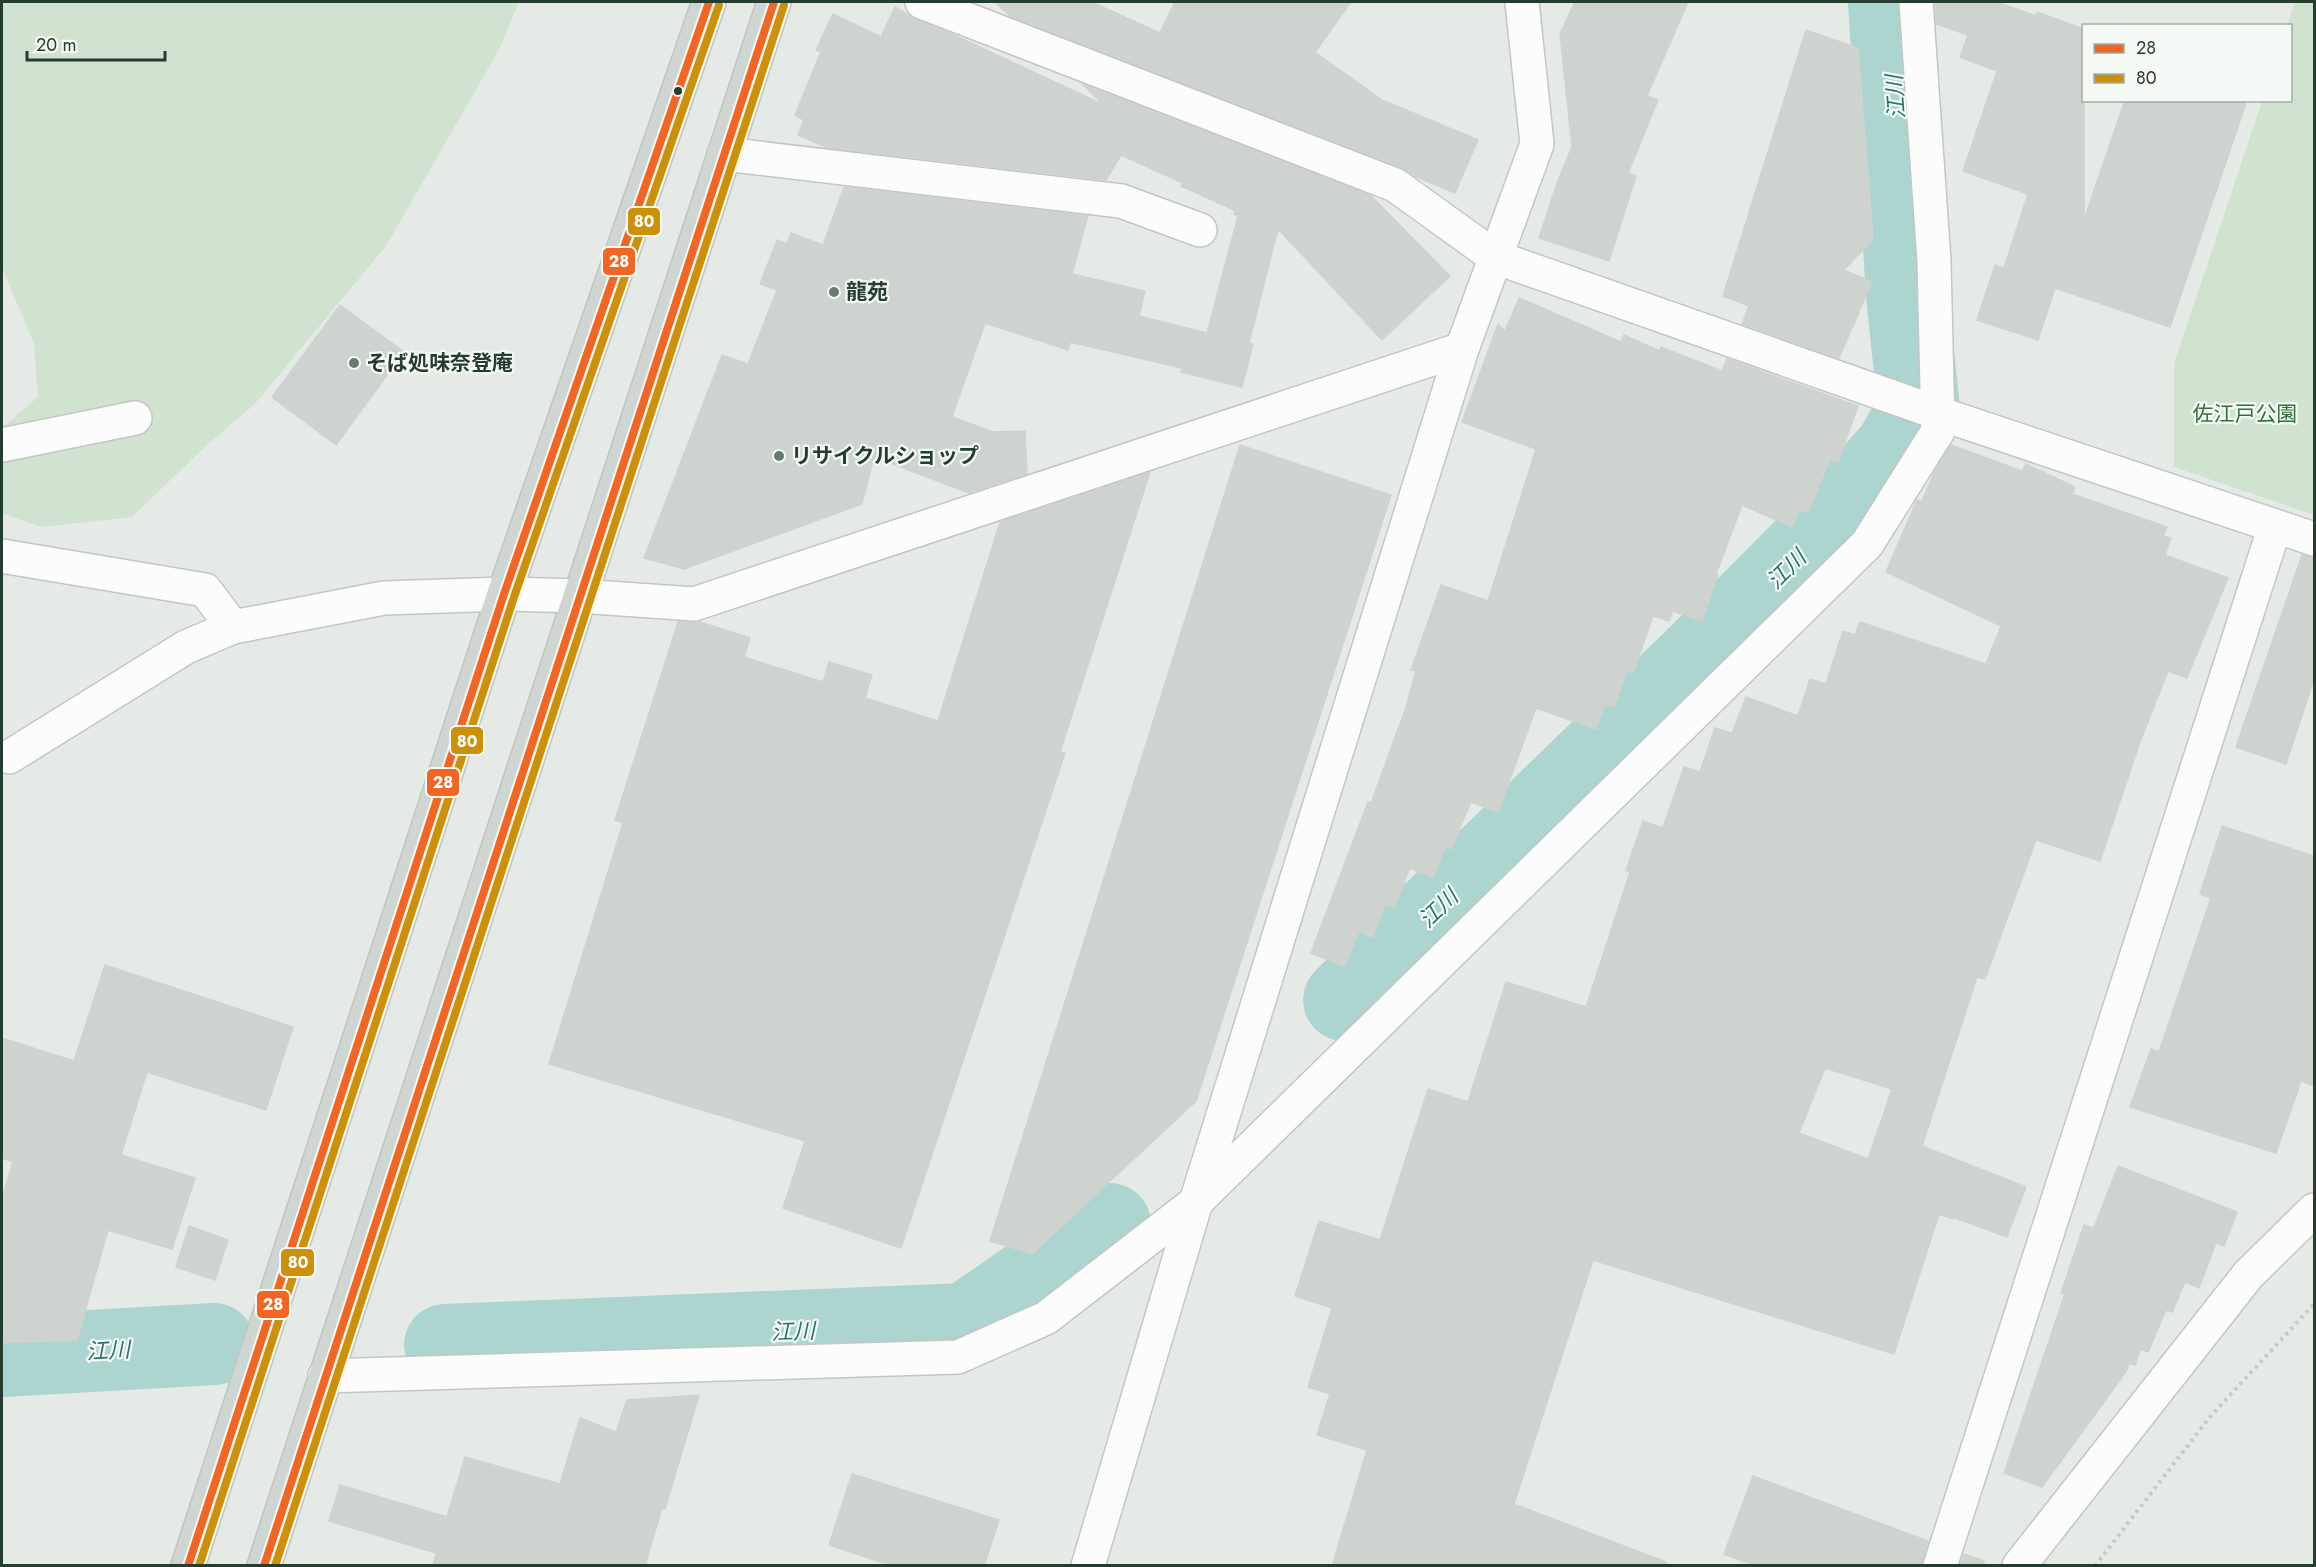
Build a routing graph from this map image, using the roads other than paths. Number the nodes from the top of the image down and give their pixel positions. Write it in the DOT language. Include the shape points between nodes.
graph roads {
  1 [pos="709,2"];
  2 [pos="774,2"];
  3 [pos="922,2"];
  4 [pos="1522,2"];
  5 [pos="1916,2"];
  6 [pos="724,154"];
  7 [pos="1200,230"];
  8 [pos="1495,257"];
  9 [pos="1462,349"];
  10 [pos="1938,413"];
  11 [pos="135,418"];
  12 [pos="2,445"];
  13 [pos="2275,526"];
  14 [pos="2314,539"];
  15 [pos="2,556"];
  16 [pos="504,594"];
  17 [pos="579,596"];
  18 [pos="233,627"];
  19 [pos="5,759"];
  20 [pos="1196,1202"];
  21 [pos="2314,1210"];
  22 [pos="325,1377"];
  23 [pos="188,1566"];
  24 [pos="264,1566"];
  25 [pos="1088,1566"];
  26 [pos="1940,1566"];
  27 [pos="2019,1566"];
  1 -- 16 [label="main road"];
  2 -- 6 [label="main road"];
  3 -- 8 [label="street" via="1395,185"];
  4 -- 8 [label="street" via="1537,144"];
  5 -- 10 [label="street" via="1934,261"];
  6 -- 7 [label="street" via="1121,201"];
  6 -- 17 [label="main road"];
  8 -- 9 [label="street"];
  8 -- 10 [label="street"];
  9 -- 17 [label="street" via="694,604"];
  9 -- 20 [label="street"];
  10 -- 13 [label="street"];
  10 -- 20 [label="street" via="1938,431 1867,544"];
  11 -- 12 [label="street"];
  13 -- 14 [label="street"];
  13 -- 26 [label="street"];
  15 -- 18 [label="street" via="205,590"];
  16 -- 17 [label="street"];
  16 -- 18 [label="street" via="384,598"];
  16 -- 23 [label="main road"];
  17 -- 22 [label="main road"];
  18 -- 19 [label="street" via="186,647"];
  20 -- 22 [label="street" via="1046,1318 958,1357"];
  20 -- 25 [label="street"];
  21 -- 27 [label="street" via="2248,1275"];
  22 -- 24 [label="main road"];
}
